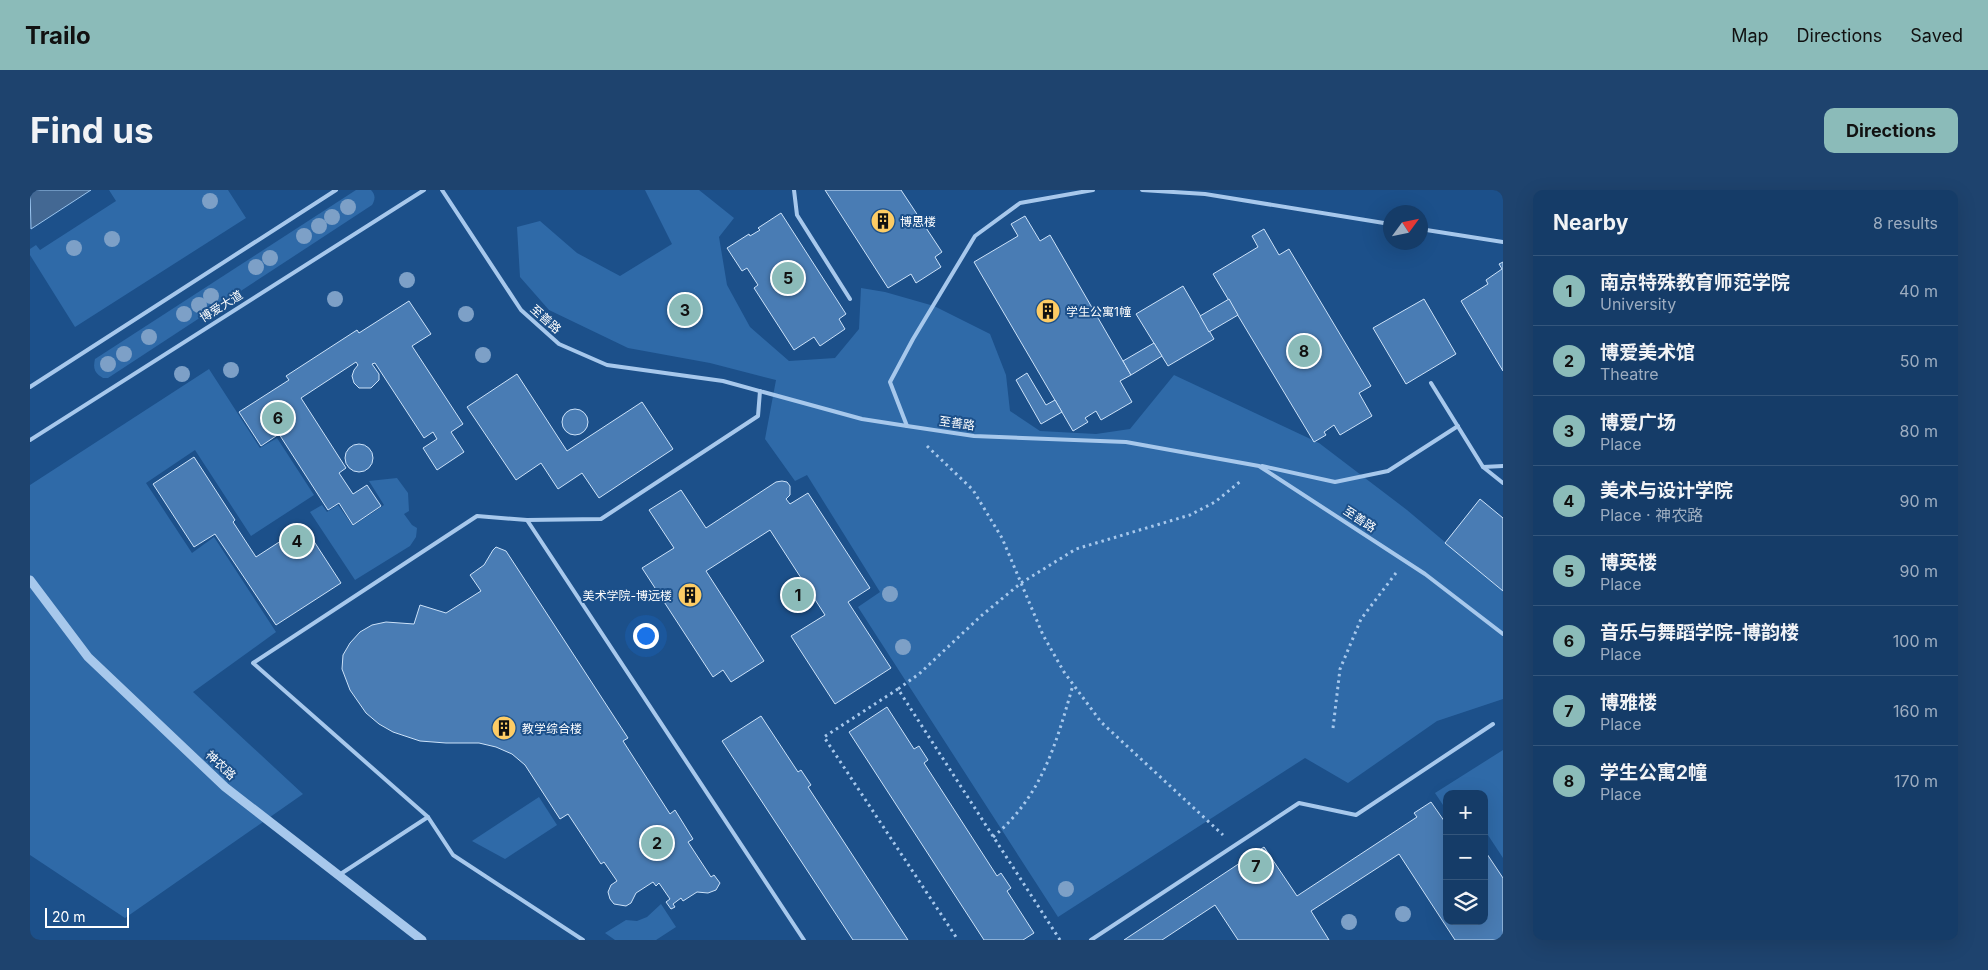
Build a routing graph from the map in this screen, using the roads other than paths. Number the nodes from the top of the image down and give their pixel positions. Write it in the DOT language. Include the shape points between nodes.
graph roads {
  1 [pos="336,190"];
  2 [pos="424,190"];
  3 [pos="442,190"];
  4 [pos="794,190"];
  5 [pos="1093,190"];
  6 [pos="1142,190"];
  7 [pos="1383,223"];
  8 [pos="1428,230"];
  9 [pos="1503,242"];
  10 [pos="850,299"];
  11 [pos="1430,383"];
  12 [pos="30,387"];
  13 [pos="760,391"];
  14 [pos="907,426"];
  15 [pos="1458,426"];
  16 [pos="30,440"];
  17 [pos="1259,466"];
  18 [pos="1503,466"];
  19 [pos="1484,467"];
  20 [pos="1503,483"];
  21 [pos="527,520"];
  22 [pos="30,580"];
  23 [pos="1503,634"];
  24 [pos="1493,724"];
  25 [pos="428,817"];
  26 [pos="339,875"];
  27 [pos="422,940"];
  28 [pos="583,940"];
  29 [pos="804,940"];
  30 [pos="1091,940"];
  1 -- 12 [label="lane"];
  2 -- 16 [label="lane, 博爱大道"];
  3 -- 13 [label="lane, 至善路" via="521,310 559,344 607,365 723,381"];
  4 -- 10 [label="lane" via="797,215"];
  5 -- 14 [label="lane" via="1020,203 975,236 890,382"];
  6 -- 7 [label="lane" via="1205,194"];
  8 -- 9 [label="lane"];
  11 -- 15 [label="lane"];
  13 -- 14 [label="lane, 至善路" via="862,418"];
  13 -- 21 [label="lane" via="758,416 601,519"];
  14 -- 17 [label="lane, 至善路" via="974,436 1126,442"];
  15 -- 17 [label="lane" via="1388,471 1335,482"];
  15 -- 19 [label="lane"];
  17 -- 23 [label="lane, 至善路" via="1405,561"];
  18 -- 19 [label="lane"];
  19 -- 20 [label="lane"];
  21 -- 25 [label="lane" via="477,516 253,663"];
  21 -- 29 [label="lane"];
  22 -- 26 [label="street, 神农路" via="95,664 225,786"];
  24 -- 30 [label="lane" via="1356,815 1299,803"];
  25 -- 26 [label="lane"];
  25 -- 28 [label="lane" via="453,856"];
  26 -- 27 [label="street, 神农路"];
}
